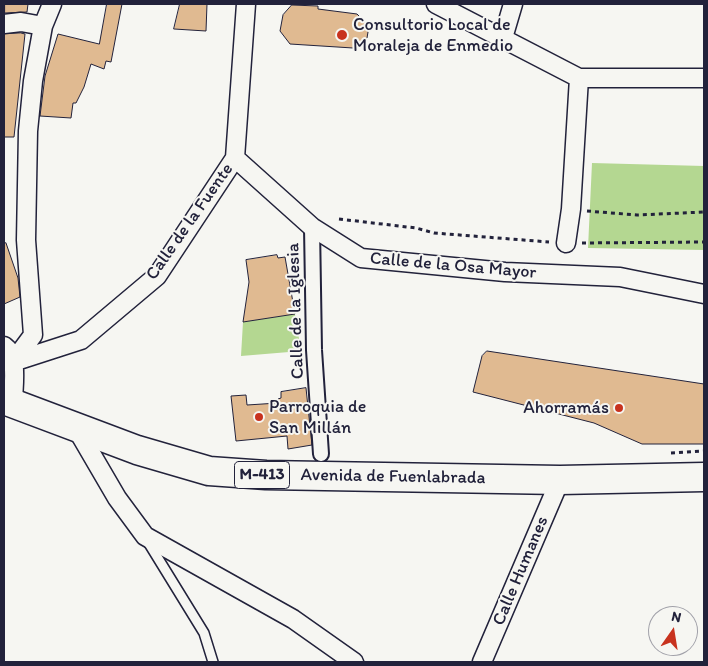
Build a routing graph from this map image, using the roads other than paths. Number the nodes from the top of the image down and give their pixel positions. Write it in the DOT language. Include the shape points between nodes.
graph roads {
  1 [pos="52,4"];
  2 [pos="246,4"];
  3 [pos="436,4"];
  4 [pos="513,4"];
  5 [pos="4,24"];
  6 [pos="43,26"];
  7 [pos="503,38"];
  8 [pos="579,78"];
  9 [pos="704,78"];
  10 [pos="235,158"];
  11 [pos="312,227"];
  12 [pos="566,243"];
  13 [pos="704,294"];
  14 [pos="4,346"];
  15 [pos="13,362"];
  16 [pos="9,401"];
  17 [pos="75,426"];
  18 [pos="321,454"];
  19 [pos="704,478"];
  20 [pos="560,480"];
  21 [pos="145,536"];
  22 [pos="213,662"];
  23 [pos="354,662"];
  24 [pos="482,662"];
  1 -- 6 [label="street"];
  2 -- 10 [label="street, Calle de la Fuente"];
  3 -- 7 [label="street"];
  4 -- 7 [label="street"];
  5 -- 6 [label="street" via="21,22"];
  6 -- 15 [label="street" via="28,132 26,240 34,335"];
  7 -- 8 [label="street"];
  8 -- 9 [label="street"];
  8 -- 12 [label="street"];
  10 -- 11 [label="street, Calle de la Osa Mayor"];
  10 -- 15 [label="street, Calle de la Fuente" via="157,276 81,340"];
  11 -- 13 [label="street, Calle de la Osa Mayor" via="361,258 505,272 620,277"];
  11 -- 18 [label="street, Calle de la Iglesia" via="314,350"];
  14 -- 15 [label="street"];
  15 -- 16 [label="street"];
  16 -- 17 [label="main road, Avenida de Fuenlabrada / M-413"];
  17 -- 20 [label="main road, Avenida de Fuenlabrada / M-413" via="137,450 209,471 266,475"];
  17 -- 21 [label="street" via="117,498"];
  19 -- 20 [label="main road, Avenida de Fuenlabrada / M-413"];
  20 -- 24 [label="street, Calle Humanes"];
  21 -- 22 [label="lane" via="204,633"];
  21 -- 23 [label="street" via="293,619"];
}
